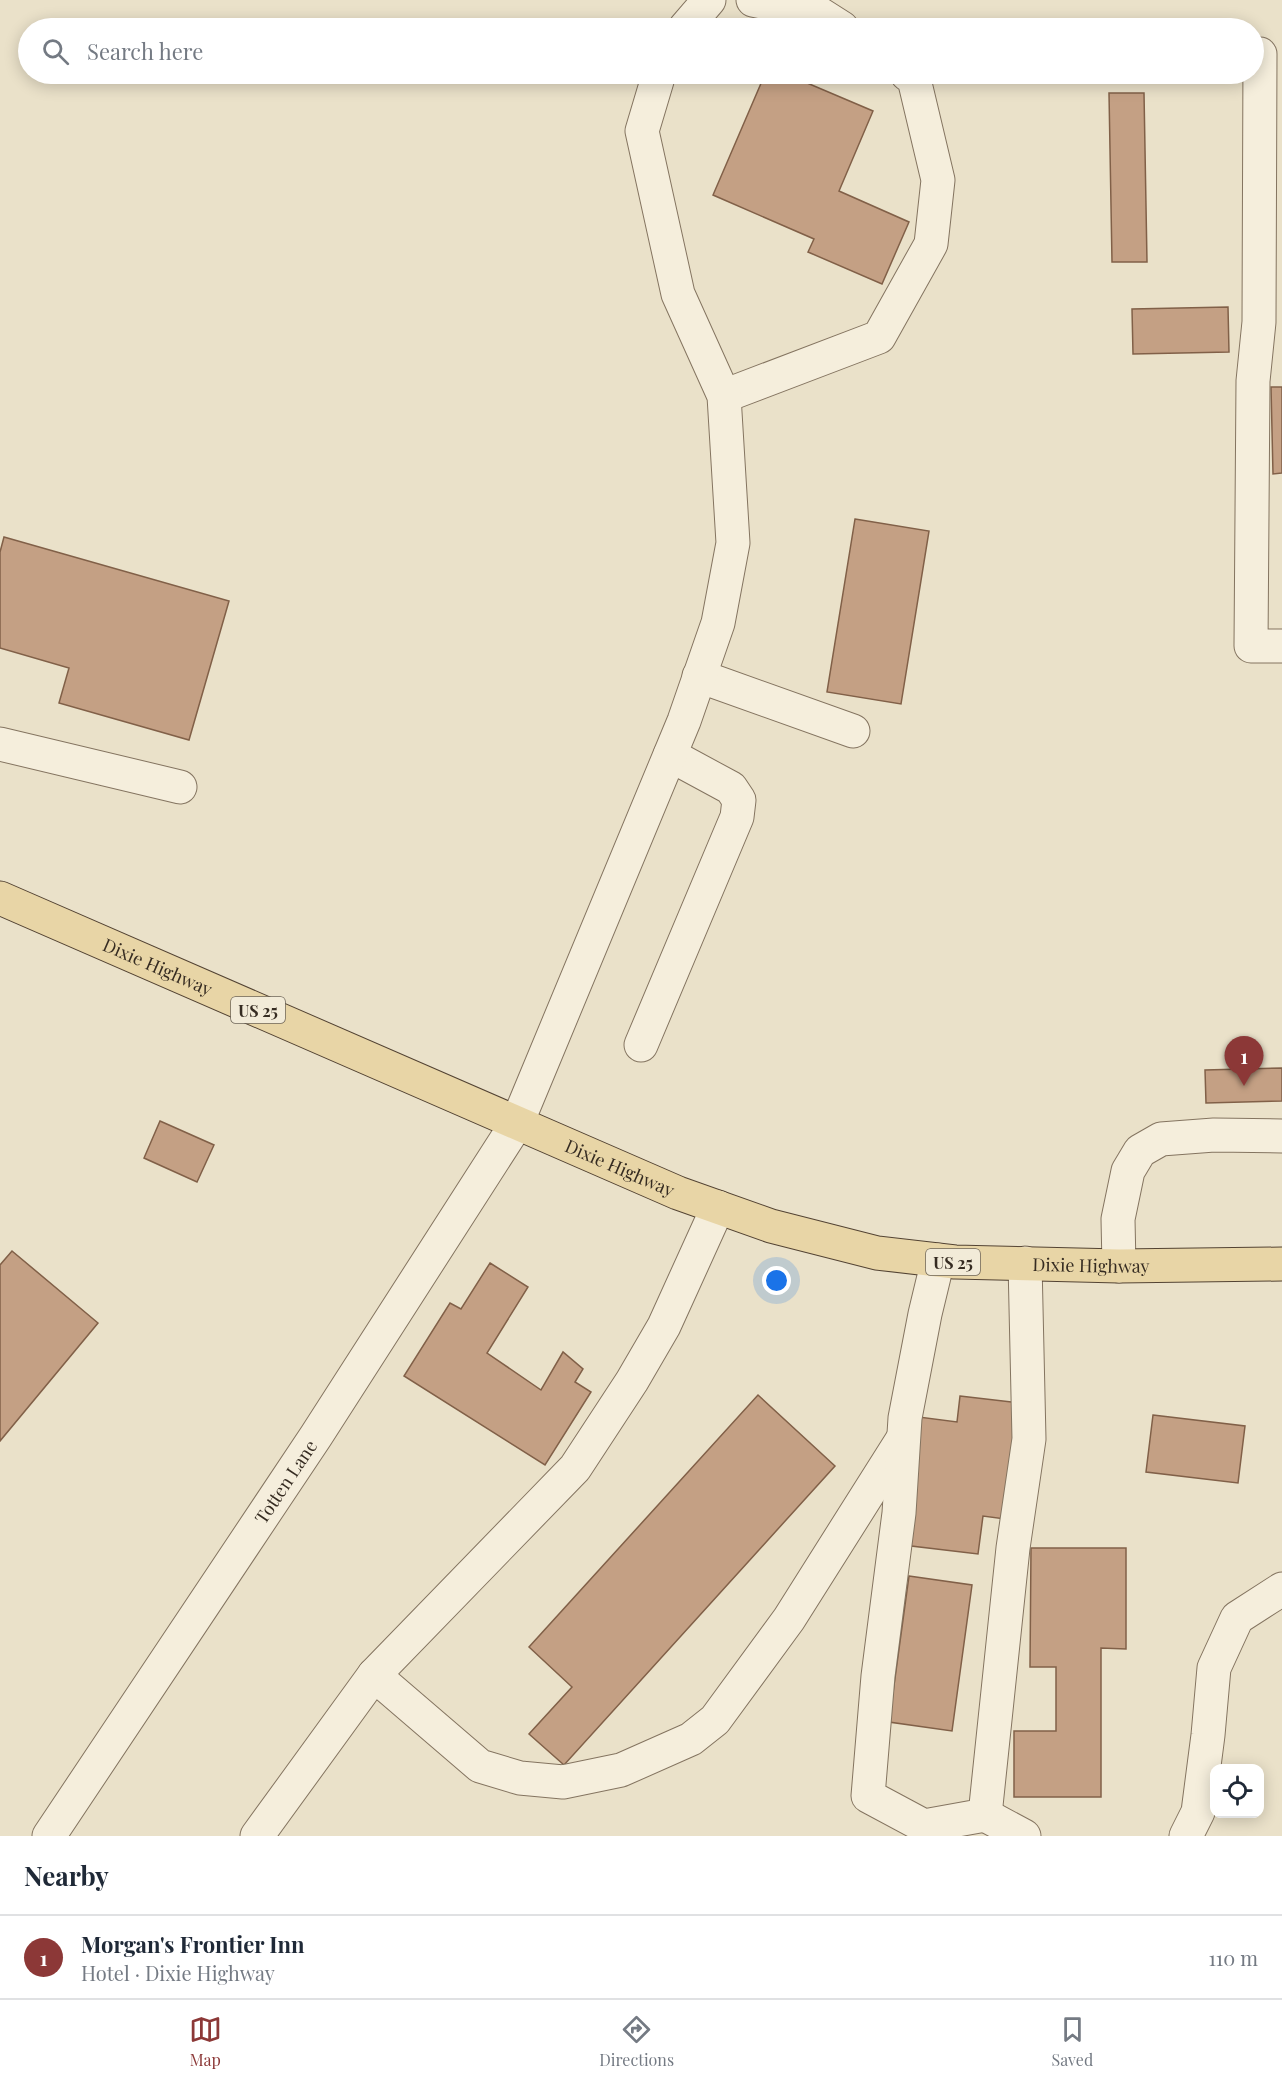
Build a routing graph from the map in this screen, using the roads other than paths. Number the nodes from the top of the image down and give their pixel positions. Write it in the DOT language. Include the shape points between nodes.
graph roads {
  1 [pos="709,0"];
  2 [pos="753,0"];
  3 [pos="694,18"];
  4 [pos="826,18"];
  5 [pos="656,84"];
  6 [pos="915,84"];
  7 [pos="1261,84"];
  8 [pos="1270,322"];
  9 [pos="724,396"];
  10 [pos="1282,646"];
  11 [pos="699,676"];
  12 [pos="853,731"];
  13 [pos="0,744"];
  14 [pos="670,755"];
  15 [pos="180,787"];
  16 [pos="0,898"];
  17 [pos="640,1045"];
  18 [pos="517,1123"];
  19 [pos="1282,1136"];
  20 [pos="718,1208"];
  21 [pos="938,1260"];
  22 [pos="1026,1263"];
  23 [pos="1282,1264"];
  24 [pos="1119,1266"];
  25 [pos="902,1440"];
  26 [pos="1282,1589"];
  27 [pos="374,1675"];
  28 [pos="985,1815"];
  29 [pos="49,1836"];
  30 [pos="257,1836"];
  31 [pos="1024,1836"];
  32 [pos="1186,1836"];
  1 -- 3 [label="street"];
  2 -- 4 [label="street"];
  5 -- 9 [label="street" via="642,131 678,294"];
  6 -- 9 [label="street" via="938,180 931,244 879,338"];
  7 -- 8 [label="street"];
  8 -- 10 [label="street" via="1253,381 1251,646"];
  9 -- 11 [label="street, Totten Lane" via="733,543 718,623"];
  11 -- 12 [label="street"];
  11 -- 14 [label="street, Totten Lane"];
  13 -- 15 [label="street"];
  14 -- 17 [label="street" via="731,788 739,800 737,817"];
  14 -- 18 [label="street, Totten Lane"];
  16 -- 18 [label="main road, Dixie Highway / US 25"];
  18 -- 20 [label="main road, Dixie Highway / US 25"];
  18 -- 29 [label="street, Totten Lane" via="316,1436"];
  19 -- 24 [label="street" via="1161,1139 1140,1151 1128,1171 1118,1219"];
  20 -- 21 [label="main road, Dixie Highway / US 25" via="877,1253"];
  20 -- 27 [label="street" via="664,1326 575,1468"];
  21 -- 22 [label="main road, Dixie Highway / US 25"];
  21 -- 25 [label="street"];
  22 -- 24 [label="main road, Dixie Highway / US 25"];
  22 -- 28 [label="street" via="1029,1439"];
  23 -- 24 [label="main road, Dixie Highway / US 25"];
  25 -- 27 [label="street" via="789,1619 715,1720 692,1739 621,1770 563,1782 520,1778 480,1766"];
  25 -- 28 [label="street" via="868,1796 924,1826"];
  26 -- 32 [label="street" via="1237,1618 1214,1668 1198,1812"];
  27 -- 30 [label="street"];
  28 -- 31 [label="street"];
}
